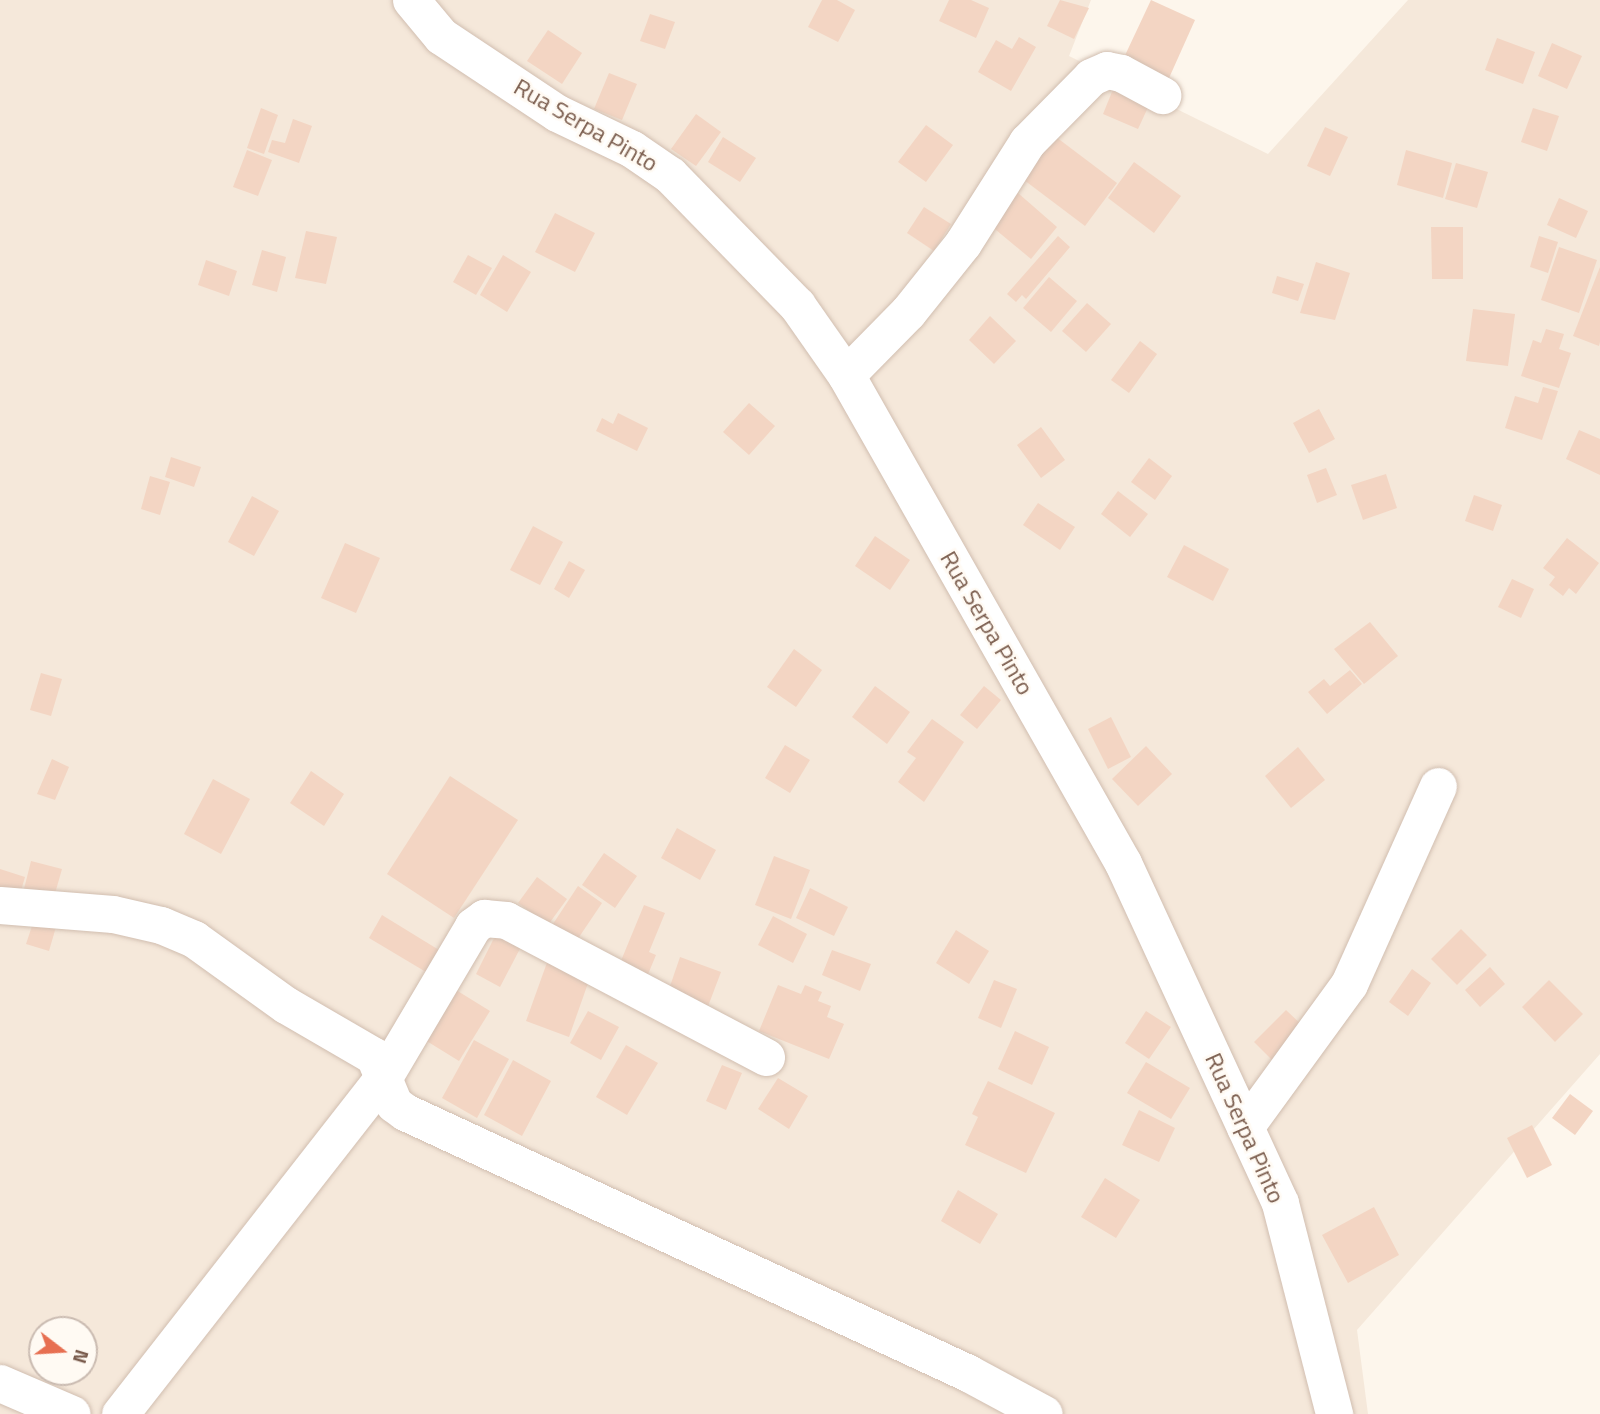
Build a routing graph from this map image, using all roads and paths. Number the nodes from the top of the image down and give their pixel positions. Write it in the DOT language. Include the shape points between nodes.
graph roads {
  1 [pos="411,0"];
  2 [pos="1162,94"];
  3 [pos="846,374"];
  4 [pos="1438,786"];
  5 [pos="0,905"];
  6 [pos="766,1057"];
  7 [pos="385,1075"];
  8 [pos="1245,1127"];
  9 [pos="0,1383"];
  10 [pos="67,1413"];
  11 [pos="120,1414"];
  12 [pos="1044,1414"];
  13 [pos="1334,1414"];
  1 -- 3 [label="street, Rua Serpa Pinto" via="453,44 557,113 632,149 670,175 797,305"];
  2 -- 3 [label="street" via="1121,73 1107,70 1091,77 1027,142 963,243 908,312"];
  3 -- 8 [label="street, Rua Serpa Pinto" via="1123,863"];
  4 -- 8 [label="street" via="1349,984"];
  5 -- 7 [label="street" via="113,914 162,925 194,939 286,1005 374,1056"];
  6 -- 7 [label="street" via="506,919 484,918 473,926"];
  7 -- 11 [label="street"];
  7 -- 12 [label="street" via="394,1104 405,1112 968,1373"];
  8 -- 13 [label="street, Rua Serpa Pinto" via="1280,1203"];
  9 -- 10 [label="street"];
}
